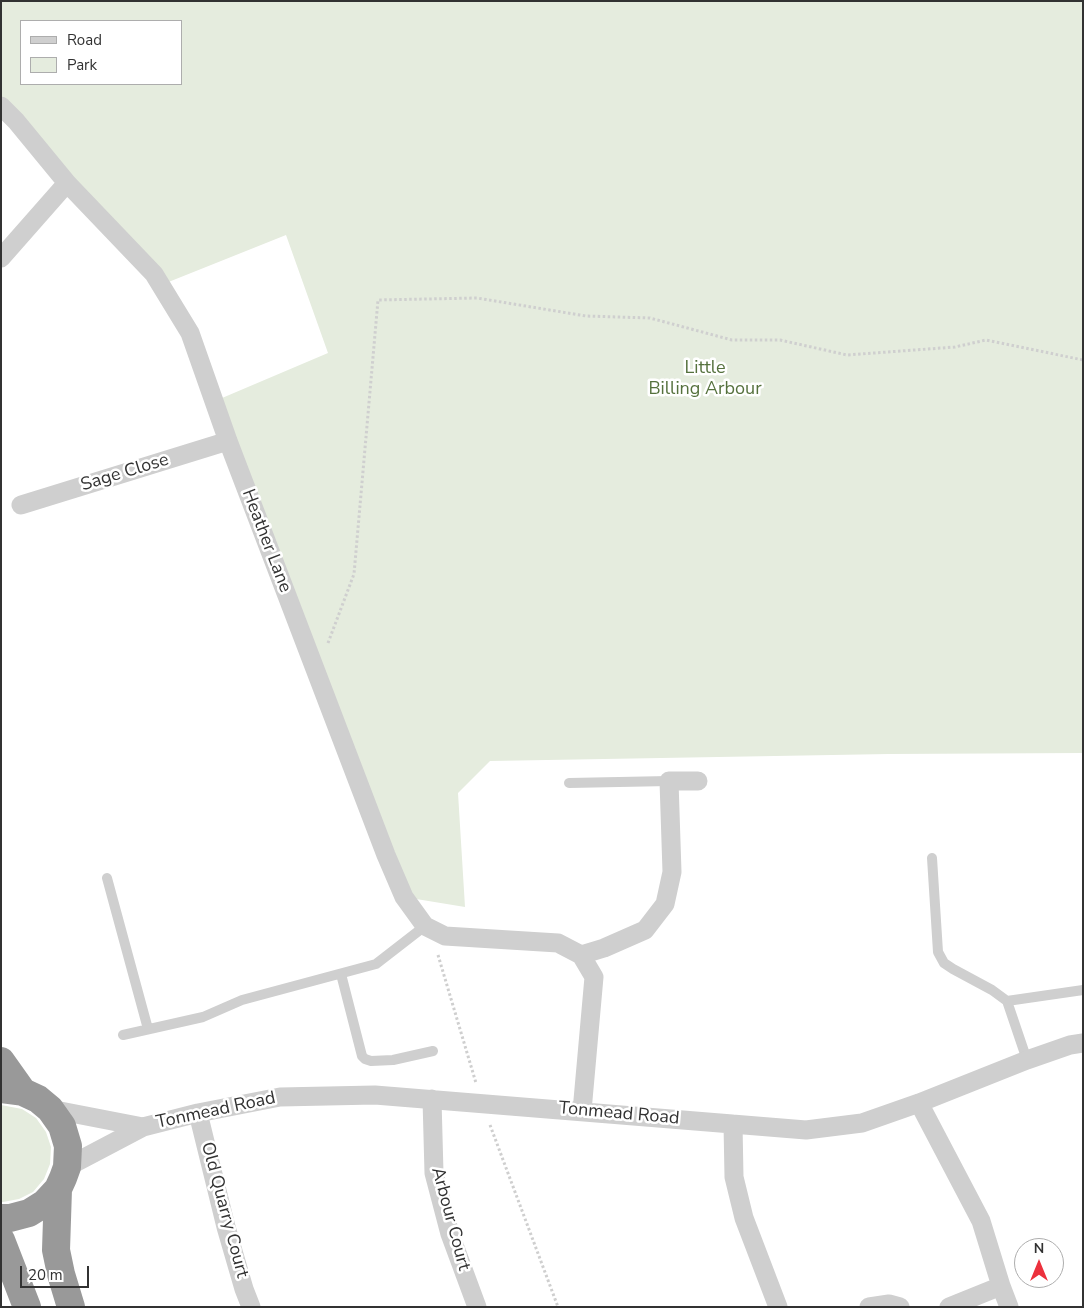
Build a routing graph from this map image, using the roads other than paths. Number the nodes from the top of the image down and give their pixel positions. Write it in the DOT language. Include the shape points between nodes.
graph roads {
  1 [pos="1,106"];
  2 [pos="67,182"];
  3 [pos="1,258"];
  4 [pos="228,441"];
  5 [pos="21,506"];
  6 [pos="669,781"];
  7 [pos="698,781"];
  8 [pos="569,783"];
  9 [pos="932,858"];
  10 [pos="107,878"];
  11 [pos="425,926"];
  12 [pos="581,955"];
  13 [pos="342,974"];
  14 [pos="1083,990"];
  15 [pos="1007,1001"];
  16 [pos="148,1029"];
  17 [pos="124,1035"];
  18 [pos="1083,1043"];
  19 [pos="433,1050"];
  20 [pos="1027,1060"];
  21 [pos="1,1061"];
  22 [pos="12,1091"];
  23 [pos="432,1099"];
  24 [pos="918,1103"];
  25 [pos="50,1109"];
  26 [pos="582,1111"];
  27 [pos="198,1113"];
  28 [pos="733,1124"];
  29 [pos="143,1127"];
  30 [pos="62,1178"];
  31 [pos="1,1218"];
  32 [pos="1,1240"];
  33 [pos="1001,1286"];
  34 [pos="27,1307"];
  35 [pos="72,1307"];
  36 [pos="252,1307"];
  37 [pos="477,1307"];
  38 [pos="778,1307"];
  39 [pos="869,1307"];
  40 [pos="900,1307"];
  41 [pos="948,1307"];
  42 [pos="1009,1307"];
  1 -- 2 [label="street, Heather Lane"];
  2 -- 3 [label="street"];
  2 -- 4 [label="street, Heather Lane" via="154,274 190,333"];
  4 -- 5 [label="street, Sage Close"];
  4 -- 11 [label="street, Heather Lane" via="400,889"];
  6 -- 7 [label="street"];
  6 -- 8 [label="lane"];
  6 -- 12 [label="street" via="672,872 665,904 645,930"];
  9 -- 15 [label="lane" via="938,952 944,963"];
  10 -- 16 [label="lane"];
  11 -- 12 [label="street" via="445,936 558,942"];
  11 -- 13 [label="lane" via="376,964"];
  12 -- 26 [label="street" via="594,977"];
  13 -- 16 [label="lane" via="242,1000 203,1017"];
  13 -- 19 [label="lane" via="365,1059 393,1060"];
  14 -- 15 [label="lane"];
  15 -- 20 [label="lane"];
  16 -- 17 [label="lane"];
  18 -- 20 [label="street, Tonmead Road"];
  20 -- 24 [label="street, Tonmead Road"];
  21 -- 22 [label="highway"];
  22 -- 25 [label="highway" via="38,1099"];
  23 -- 26 [label="street, Tonmead Road"];
  23 -- 27 [label="street, Tonmead Road" via="375,1094 280,1097"];
  23 -- 37 [label="street, Arbour Court" via="434,1173 450,1234"];
  24 -- 28 [label="street, Tonmead Road" via="862,1123 806,1130"];
  24 -- 33 [label="street" via="981,1221"];
  25 -- 29 [label="street, Tonmead Road"];
  25 -- 30 [label="highway" via="62,1126 68,1146"];
  26 -- 28 [label="street, Tonmead Road"];
  27 -- 29 [label="street, Tonmead Road"];
  27 -- 36 [label="street, Old Quarry Court" via="226,1227"];
  28 -- 38 [label="street" via="734,1178 744,1218"];
  29 -- 30 [label="street, Tonmead Road"];
  30 -- 31 [label="highway" via="45,1203 29,1213"];
  30 -- 35 [label="highway" via="56,1250"];
  32 -- 34 [label="highway"];
  33 -- 41 [label="street"];
  33 -- 42 [label="street"];
  39 -- 40 [label="street" via="889,1304"];
}
